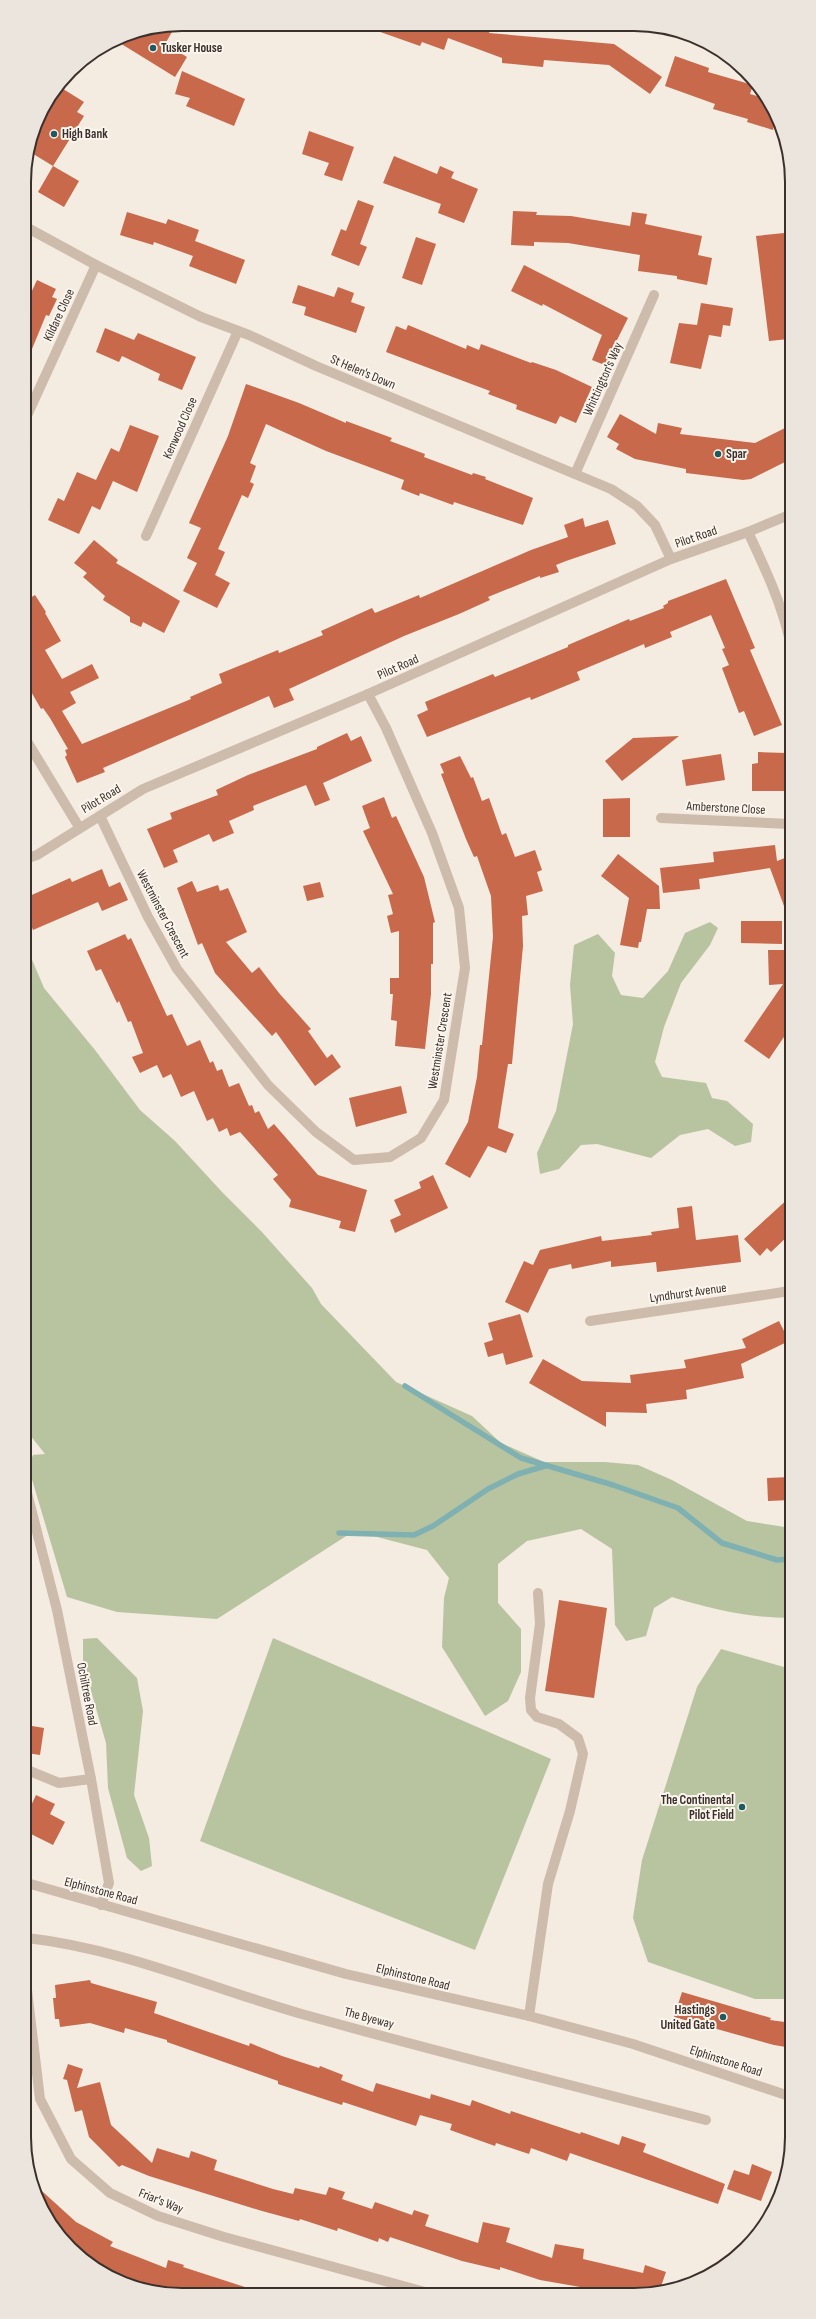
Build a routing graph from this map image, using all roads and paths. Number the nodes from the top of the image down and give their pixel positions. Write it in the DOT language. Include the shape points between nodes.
graph roads {
  1 [pos="31,230"];
  2 [pos="96,265"];
  3 [pos="654,295"];
  4 [pos="238,331"];
  5 [pos="31,407"];
  6 [pos="575,474"];
  7 [pos="785,517"];
  8 [pos="748,532"];
  9 [pos="146,536"];
  10 [pos="671,559"];
  11 [pos="785,619"];
  12 [pos="368,694"];
  13 [pos="31,748"];
  14 [pos="100,816"];
  15 [pos="661,818"];
  16 [pos="785,824"];
  17 [pos="79,827"];
  18 [pos="31,857"];
  19 [pos="785,1292"];
  20 [pos="590,1321"];
  21 [pos="31,1509"];
  22 [pos="538,1593"];
  23 [pos="31,1772"];
  24 [pos="91,1779"];
  25 [pos="31,1884"];
  26 [pos="101,1905"];
  27 [pos="31,1938"];
  28 [pos="529,2016"];
  29 [pos="31,2024"];
  30 [pos="785,2095"];
  31 [pos="706,2120"];
  32 [pos="410,2288"];
  1 -- 2 [label="street, St Helen's Down"];
  2 -- 4 [label="street, St Helen's Down"];
  2 -- 5 [label="street, Kildare Close"];
  3 -- 6 [label="street, Whittington's Way"];
  4 -- 6 [label="street, St Helen's Down" via="329,372"];
  4 -- 9 [label="street, Kenwood Close"];
  6 -- 10 [label="street, St Helen's Down" via="611,489 637,506 655,525"];
  7 -- 8 [label="street, Pilot Road"];
  8 -- 10 [label="street, Pilot Road"];
  8 -- 11 [label="street"];
  10 -- 12 [label="street, Pilot Road"];
  12 -- 14 [label="street, Pilot Road" via="143,789"];
  12 -- 14 [label="street, Westminster Crescent" via="386,728 432,833 459,908 465,968 444,1100 421,1138 390,1157 354,1160 316,1132 268,1085 177,969 148,917"];
  13 -- 17 [label="street"];
  14 -- 17 [label="street, Pilot Road"];
  15 -- 16 [label="street, Amberstone Close"];
  17 -- 18 [label="street, Pilot Road"];
  19 -- 20 [label="street, Lyndhurst Avenue"];
  21 -- 24 [label="street, Ochiltree Road" via="57,1610"];
  22 -- 28 [label="street" via="540,1624 530,1710 537,1717 558,1724 578,1738 583,1754 570,1811 548,1884"];
  23 -- 24 [label="street" via="59,1783"];
  24 -- 26 [label="street, Ochiltree Road" via="110,1883"];
  25 -- 26 [label="street, Elphinstone Road"];
  26 -- 28 [label="street, Elphinstone Road" via="346,1974"];
  27 -- 31 [label="street, The Byeway" via="49,1940 156,1966 307,2016"];
  28 -- 30 [label="street, Elphinstone Road" via="633,2044"];
  29 -- 32 [label="street, Friar's Way" via="40,2099 71,2159 110,2193 158,2216 239,2242"];
}
